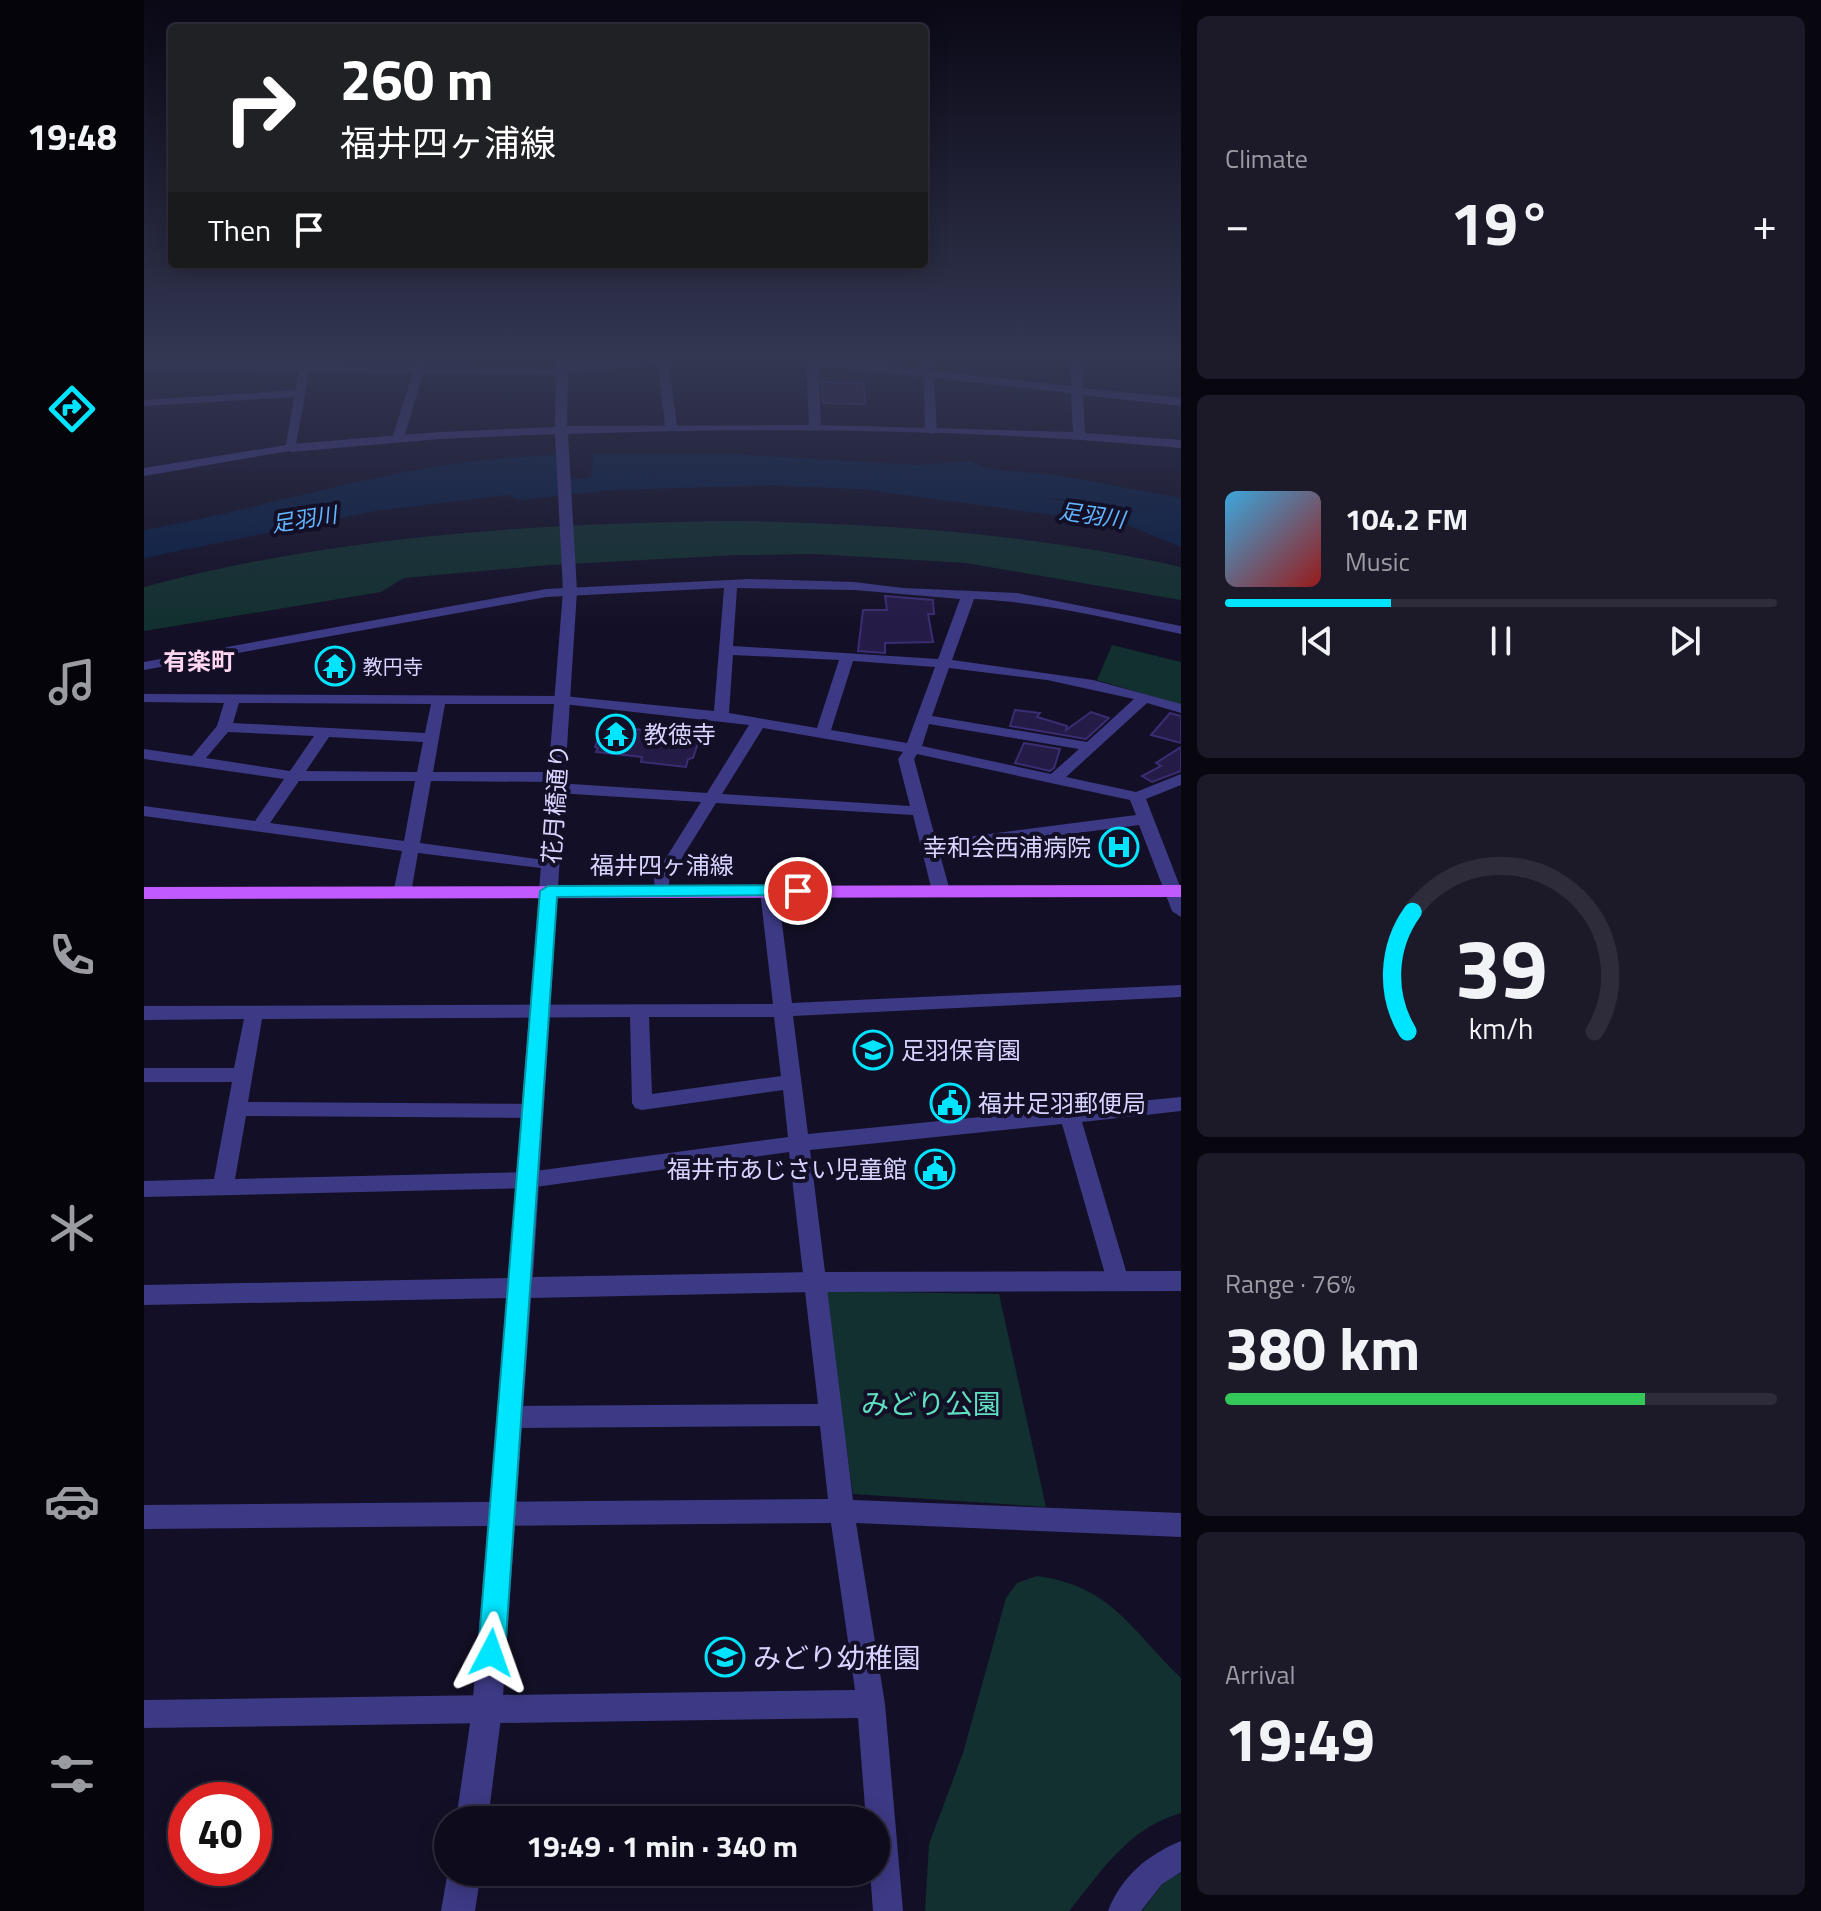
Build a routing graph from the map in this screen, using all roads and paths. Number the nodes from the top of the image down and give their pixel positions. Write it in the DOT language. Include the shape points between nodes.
graph roads {
  1 [pos="257,450"];
  2 [pos="267,450"];
  3 [pos="562,450"];
  4 [pos="144,464"];
  5 [pos="144,472"];
  6 [pos="731,584"];
  7 [pos="570,588"];
  8 [pos="969,593"];
  9 [pos="1181,630"];
  10 [pos="726,650"];
  11 [pos="847,657"];
  12 [pos="944,664"];
  13 [pos="144,666"];
  14 [pos="156,684"];
  15 [pos="233,698"];
  16 [pos="1144,698"];
  17 [pos="439,699"];
  18 [pos="563,700"];
  19 [pos="1181,709"];
  20 [pos="144,710"];
  21 [pos="721,716"];
  22 [pos="924,719"];
  23 [pos="759,722"];
  24 [pos="224,727"];
  25 [pos="325,732"];
  26 [pos="823,733"];
  27 [pos="431,738"];
  28 [pos="1092,747"];
  29 [pos="913,749"];
  30 [pos="144,754"];
  31 [pos="195,762"];
  32 [pos="295,776"];
  33 [pos="423,777"];
  34 [pos="1055,779"];
  35 [pos="1181,779"];
  36 [pos="557,782"];
  37 [pos="1159,788"];
  38 [pos="1181,795"];
  39 [pos="1137,797"];
  40 [pos="712,798"];
  41 [pos="144,811"];
  42 [pos="920,811"];
  43 [pos="1144,819"];
  44 [pos="259,827"];
  45 [pos="929,847"];
  46 [pos="409,848"];
  47 [pos="551,866"];
  48 [pos="548,891"];
  49 [pos="661,891"];
  50 [pos="769,891"];
  51 [pos="941,891"];
  52 [pos="1177,891"];
  53 [pos="144,893"];
  54 [pos="402,893"];
  55 [pos="1181,911"];
  56 [pos="1181,991"];
  57 [pos="783,1010"];
  58 [pos="639,1012"];
  59 [pos="144,1013"];
  60 [pos="254,1013"];
  61 [pos="541,1014"];
  62 [pos="144,1075"];
  63 [pos="243,1075"];
  64 [pos="791,1082"];
  65 [pos="1181,1104"];
  66 [pos="237,1109"];
  67 [pos="533,1111"];
  68 [pos="1070,1115"];
  69 [pos="799,1143"];
  70 [pos="528,1180"];
  71 [pos="223,1187"];
  72 [pos="144,1189"];
  73 [pos="1118,1281"];
  74 [pos="1181,1281"];
  75 [pos="815,1282"];
  76 [pos="520,1289"];
  77 [pos="144,1295"];
  78 [pos="831,1415"];
  79 [pos="510,1417"];
  80 [pos="842,1511"];
  81 [pos="503,1512"];
  82 [pos="144,1517"];
  83 [pos="1181,1525"];
  84 [pos="871,1704"];
  85 [pos="487,1710"];
  86 [pos="144,1714"];
  87 [pos="474,1806"];
  88 [pos="1181,1856"];
  89 [pos="462,1886"];
  90 [pos="458,1911"];
  91 [pos="888,1911"];
  92 [pos="1123,1911"];
  1 -- 4 [label="street"];
  2 -- 5 [label="street"];
  3 -- 7 [label="street, 花月橋通り"];
  6 -- 7 [label="street"];
  6 -- 8 [label="street"];
  6 -- 10 [label="street"];
  7 -- 14 [label="street"];
  7 -- 18 [label="street, 花月橋通り"];
  8 -- 9 [label="street" via="1063,604"];
  8 -- 12 [label="street"];
  10 -- 11 [label="street"];
  10 -- 21 [label="street"];
  11 -- 12 [label="street"];
  11 -- 26 [label="street"];
  12 -- 16 [label="street" via="1082,682"];
  12 -- 22 [label="street"];
  13 -- 14 [label="street"];
  14 -- 15 [label="street"];
  14 -- 20 [label="street"];
  15 -- 17 [label="street"];
  15 -- 24 [label="street"];
  16 -- 19 [label="street"];
  16 -- 28 [label="street"];
  17 -- 18 [label="street"];
  17 -- 27 [label="street"];
  18 -- 21 [label="street"];
  18 -- 36 [label="street, 花月橋通り"];
  21 -- 23 [label="street"];
  22 -- 28 [label="street"];
  22 -- 29 [label="street"];
  23 -- 26 [label="street"];
  23 -- 40 [label="street"];
  24 -- 25 [label="street"];
  24 -- 31 [label="street"];
  25 -- 27 [label="street"];
  25 -- 32 [label="street"];
  26 -- 29 [label="street"];
  27 -- 33 [label="street"];
  28 -- 34 [label="street"];
  29 -- 34 [label="street"];
  29 -- 42 [label="street" via="906,759"];
  30 -- 31 [label="street"];
  31 -- 32 [label="street"];
  32 -- 33 [label="street"];
  32 -- 44 [label="street"];
  33 -- 36 [label="street"];
  33 -- 46 [label="street"];
  34 -- 39 [label="street"];
  35 -- 37 [label="street"];
  36 -- 40 [label="street"];
  36 -- 47 [label="street, 花月橋通り"];
  37 -- 38 [label="street"];
  37 -- 39 [label="street"];
  39 -- 43 [label="street"];
  40 -- 42 [label="street"];
  40 -- 49 [label="street" via="662,877"];
  41 -- 44 [label="street"];
  42 -- 45 [label="street"];
  43 -- 45 [label="street"];
  43 -- 52 [label="street"];
  44 -- 46 [label="street"];
  45 -- 51 [label="street"];
  46 -- 47 [label="street"];
  46 -- 54 [label="street"];
  47 -- 48 [label="street, 花月橋通り"];
  48 -- 49 [label="main road, 福井四ヶ浦線"];
  48 -- 54 [label="main road, 福井四ヶ浦線"];
  48 -- 61 [label="street, 花月橋通り"];
  49 -- 50 [label="main road, 福井四ヶ浦線"];
  50 -- 51 [label="main road, 福井四ヶ浦線"];
  50 -- 57 [label="street"];
  51 -- 52 [label="main road, 福井四ヶ浦線"];
  52 -- 55 [label="street"];
  53 -- 54 [label="main road, 福井四ヶ浦線"];
  56 -- 57 [label="street"];
  57 -- 58 [label="street"];
  57 -- 64 [label="street"];
  58 -- 61 [label="street"];
  58 -- 64 [label="street" via="642,1103"];
  59 -- 60 [label="street"];
  60 -- 61 [label="street"];
  60 -- 63 [label="street"];
  61 -- 67 [label="street, 花月橋通り"];
  62 -- 63 [label="street"];
  63 -- 66 [label="street"];
  64 -- 69 [label="street"];
  65 -- 68 [label="street"];
  66 -- 67 [label="street"];
  66 -- 71 [label="street"];
  67 -- 70 [label="street, 花月橋通り"];
  68 -- 69 [label="street"];
  68 -- 73 [label="street"];
  69 -- 70 [label="street"];
  69 -- 75 [label="street"];
  70 -- 71 [label="street"];
  70 -- 76 [label="street, 花月橋通り"];
  71 -- 72 [label="street"];
  73 -- 74 [label="street"];
  73 -- 75 [label="street"];
  75 -- 76 [label="street"];
  75 -- 78 [label="street"];
  76 -- 77 [label="street"];
  76 -- 79 [label="street, 花月橋通り"];
  78 -- 79 [label="street"];
  78 -- 80 [label="street"];
  79 -- 81 [label="street, 花月橋通り"];
  80 -- 81 [label="street"];
  80 -- 83 [label="street"];
  80 -- 84 [label="street"];
  81 -- 82 [label="street"];
  81 -- 85 [label="street, 花月橋通り"];
  84 -- 85 [label="street"];
  84 -- 91 [label="street"];
  85 -- 86 [label="street"];
  85 -- 87 [label="street, 花月橋通り"];
  88 -- 92 [label="street" via="1151,1873"];
  89 -- 90 [label="street"];
}
